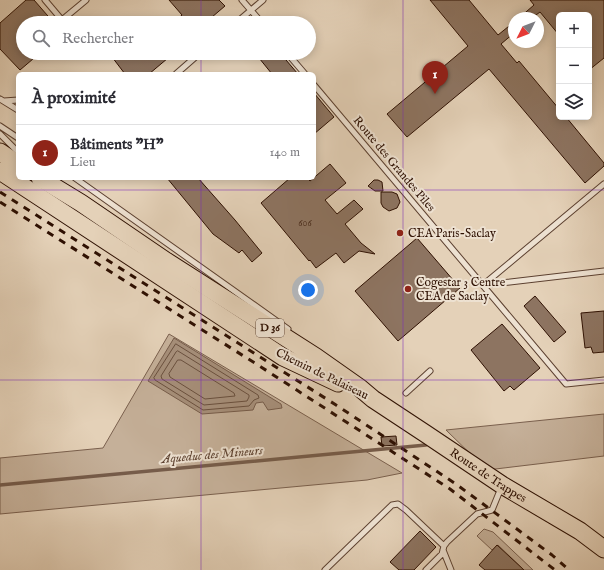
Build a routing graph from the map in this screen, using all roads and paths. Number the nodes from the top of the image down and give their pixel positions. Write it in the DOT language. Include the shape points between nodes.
graph roads {
  1 [pos="45,0"];
  2 [pos="86,0"];
  3 [pos="242,0"];
  4 [pos="263,0"];
  5 [pos="251,10"];
  6 [pos="59,16"];
  7 [pos="67,16"];
  8 [pos="244,16"];
  9 [pos="256,16"];
  10 [pos="192,60"];
  11 [pos="293,60"];
  12 [pos="178,72"];
  13 [pos="303,72"];
  14 [pos="316,87"];
  15 [pos="2,100"];
  16 [pos="16,100"];
  17 [pos="16,109"];
  18 [pos="0,126"];
  19 [pos="0,134"];
  20 [pos="16,137"];
  21 [pos="16,150"];
  22 [pos="0,152"];
  23 [pos="16,163"];
  24 [pos="0,171"];
  25 [pos="16,178"];
  26 [pos="21,180"];
  27 [pos="78,180"];
  28 [pos="604,184"];
  29 [pos="38,187"];
  30 [pos="604,271"];
  31 [pos="483,286"];
  32 [pos="310,354"];
  33 [pos="430,371"];
  34 [pos="604,380"];
  35 [pos="406,393"];
  36 [pos="373,399"];
  37 [pos="502,485"];
  38 [pos="444,548"];
  39 [pos="604,549"];
  40 [pos="325,570"];
  41 [pos="426,570"];
  42 [pos="451,570"];
  1 -- 6 [label="lane"];
  2 -- 7 [label="lane"];
  3 -- 5 [label="lane"];
  4 -- 5 [label="lane"];
  5 -- 8 [label="lane"];
  5 -- 9 [label="lane"];
  10 -- 12 [label="lane"];
  11 -- 13 [label="lane"];
  14 -- 31 [label="lane, Route des Grandes Piles"];
  15 -- 16 [label="lane"];
  15 -- 17 [label="lane"];
  18 -- 20 [label="lane"];
  19 -- 21 [label="lane"];
  22 -- 23 [label="main road"];
  24 -- 25 [label="main road, Chemin de Palaiseau / D 36"];
  26 -- 29 [label="main road, Chemin de Palaiseau / D 36"];
  27 -- 32 [label="lane" via="289,330"];
  28 -- 31 [label="lane"];
  29 -- 32 [label="main road, Chemin de Palaiseau / D 36" via="81,203"];
  29 -- 36 [label="main road, Chemin de Palaiseau / D 36" via="283,357"];
  30 -- 31 [label="lane"];
  31 -- 34 [label="lane, Route des Grandes Piles" via="566,384"];
  32 -- 36 [label="main road, Chemin de Palaiseau / D 36"];
  33 -- 35 [label="lane"];
  36 -- 37 [label="main road, Route de Trappes / D 36"];
  37 -- 38 [label="lane" via="492,510 477,514"];
  37 -- 39 [label="main road, Route de Trappes / D 36" via="580,531"];
  38 -- 40 [label="lane" via="406,510 398,504 392,505"];
  38 -- 41 [label="lane" via="442,554"];
  38 -- 42 [label="lane"];
}
